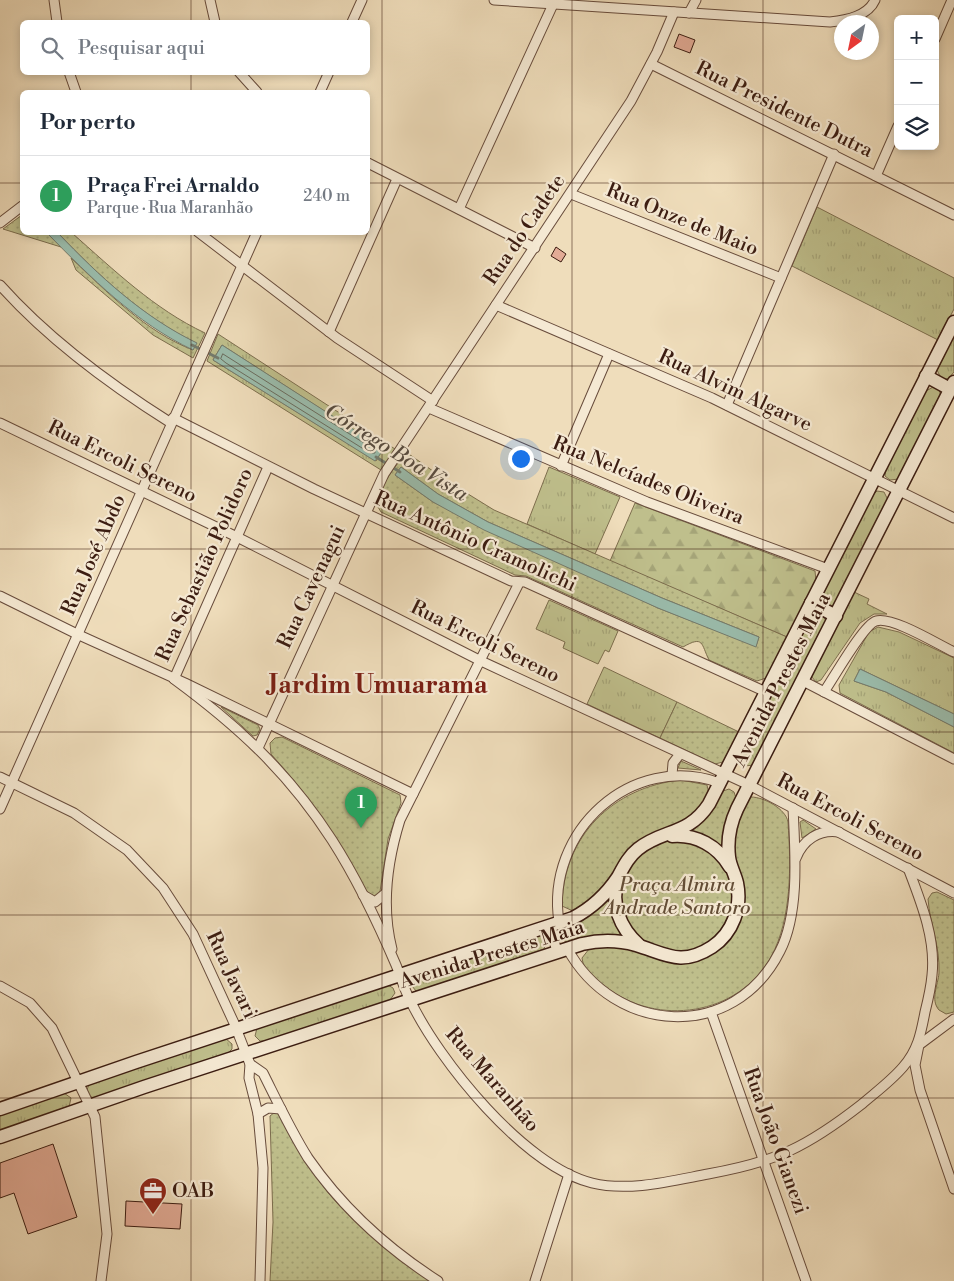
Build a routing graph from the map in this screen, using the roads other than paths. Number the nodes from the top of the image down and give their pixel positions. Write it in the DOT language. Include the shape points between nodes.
graph roads {
  1 [pos="54,0"];
  2 [pos="210,0"];
  3 [pos="362,0"];
  4 [pos="494,0"];
  5 [pos="696,0"];
  6 [pos="875,0"];
  7 [pos="952,0"];
  8 [pos="554,2"];
  9 [pos="674,12"];
  10 [pos="689,13"];
  11 [pos="57,20"];
  12 [pos="215,20"];
  13 [pos="353,20"];
  14 [pos="939,31"];
  15 [pos="651,64"];
  16 [pos="70,75"];
  17 [pos="242,75"];
  18 [pos="328,75"];
  19 [pos="75,90"];
  20 [pos="255,90"];
  21 [pos="321,90"];
  22 [pos="894,135"];
  23 [pos="834,154"];
  24 [pos="370,164"];
  25 [pos="876,176"];
  26 [pos="397,179"];
  27 [pos="571,194"];
  28 [pos="20,208"];
  29 [pos="459,210"];
  30 [pos="954,214"];
  31 [pos="0,223"];
  32 [pos="202,235"];
  33 [pos="256,235"];
  34 [pos="534,248"];
  35 [pos="242,265"];
  36 [pos="781,278"];
  37 [pos="0,285"];
  38 [pos="496,304"];
  39 [pos="954,322"];
  40 [pos="329,332"];
  41 [pos="609,354"];
  42 [pos="926,376"];
  43 [pos="952,385"];
  44 [pos="431,405"];
  45 [pos="727,405"];
  46 [pos="172,420"];
  47 [pos="0,423"];
  48 [pos="393,462"];
  49 [pos="268,466"];
  50 [pos="562,466"];
  51 [pos="875,478"];
  52 [pos="142,491"];
  53 [pos="900,492"];
  54 [pos="366,512"];
  55 [pos="954,518"];
  56 [pos="237,537"];
  57 [pos="828,569"];
  58 [pos="519,582"];
  59 [pos="332,585"];
  60 [pos="0,596"];
  61 [pos="811,603"];
  62 [pos="836,616"];
  63 [pos="79,635"];
  64 [pos="954,652"];
  65 [pos="481,661"];
  66 [pos="174,678"];
  67 [pos="803,681"];
  68 [pos="766,692"];
  69 [pos="824,692"];
  70 [pos="269,724"];
  71 [pos="258,748"];
  72 [pos="680,754"];
  73 [pos="954,759"];
  74 [pos="672,775"];
  75 [pos="0,777"];
  76 [pos="722,778"];
  77 [pos="12,782"];
  78 [pos="749,785"];
  79 [pos="413,794"];
  80 [pos="793,808"];
  81 [pos="0,809"];
  82 [pos="841,833"];
  83 [pos="665,836"];
  84 [pos="794,865"];
  85 [pos="908,868"];
  86 [pos="732,869"];
  87 [pos="620,873"];
  88 [pos="386,892"];
  89 [pos="361,893"];
  90 [pos="954,893"];
  91 [pos="554,924"];
  92 [pos="646,949"];
  93 [pos="562,950"];
  94 [pos="398,971"];
  95 [pos="0,986"];
  96 [pos="410,999"];
  97 [pos="711,1012"];
  98 [pos="954,1019"];
  99 [pos="236,1028"];
  100 [pos="919,1045"];
  101 [pos="248,1059"];
  102 [pos="78,1082"];
  103 [pos="90,1106"];
  104 [pos="0,1109"];
  105 [pos="281,1109"];
  106 [pos="258,1114"];
  107 [pos="0,1137"];
  108 [pos="764,1162"];
  109 [pos="569,1174"];
  110 [pos="954,1190"];
  111 [pos="101,1281"];
  112 [pos="260,1281"];
  113 [pos="438,1281"];
  114 [pos="535,1281"];
  115 [pos="806,1281"];
  1 -- 11 [label="street"];
  2 -- 12 [label="street"];
  3 -- 13 [label="street"];
  4 -- 8 [label="street"];
  5 -- 10 [label="street"];
  6 -- 10 [label="street" via="872,8 847,19 822,22"];
  7 -- 14 [label="street"];
  8 -- 9 [label="street"];
  8 -- 29 [label="street"];
  9 -- 10 [label="street"];
  9 -- 15 [label="street, Rua do Cadete"];
  15 -- 23 [label="street, Rua Presidente Dutra"];
  15 -- 27 [label="street, Rua do Cadete"];
  16 -- 19 [label="street"];
  17 -- 20 [label="street"];
  18 -- 21 [label="street"];
  22 -- 25 [label="street"];
  23 -- 25 [label="street, Rua Presidente Dutra"];
  23 -- 36 [label="street"];
  24 -- 26 [label="street"];
  25 -- 30 [label="street, Rua Presidente Dutra"];
  26 -- 29 [label="street"];
  26 -- 40 [label="street"];
  27 -- 34 [label="street, Rua do Cadete"];
  27 -- 36 [label="street, Rua Onze de Maio"];
  28 -- 31 [label="street"];
  29 -- 34 [label="street"];
  32 -- 35 [label="street, Rua Nelcíades Oliveira"];
  33 -- 35 [label="street, Rua José Abdo"];
  34 -- 38 [label="street, Rua do Cadete"];
  35 -- 40 [label="street, Rua Nelcíades Oliveira"];
  35 -- 46 [label="street, Rua José Abdo"];
  36 -- 45 [label="street"];
  37 -- 46 [label="street, Rua Antônio Cramolichi" via="76,356 130,397"];
  38 -- 41 [label="street, Rua Alvim Algarve"];
  38 -- 44 [label="street, Rua do Cadete"];
  39 -- 42 [label="street, Avenida Prestes Maia"];
  40 -- 44 [label="street, Rua Nelcíades Oliveira"];
  41 -- 45 [label="street, Rua Alvim Algarve"];
  41 -- 50 [label="street"];
  42 -- 43 [label="street"];
  42 -- 51 [label="street, Avenida Prestes Maia"];
  43 -- 53 [label="street, Avenida Prestes Maia"];
  44 -- 48 [label="street, Rua do Cadete"];
  44 -- 50 [label="street, Rua Nelcíades Oliveira"];
  45 -- 51 [label="street, Rua Alvim Algarve"];
  46 -- 49 [label="street, Rua Antônio Cramolichi"];
  46 -- 52 [label="street, Rua José Abdo"];
  47 -- 52 [label="street, Rua Ercoli Sereno"];
  48 -- 54 [label="street, Rua Cavenagui"];
  49 -- 54 [label="street, Rua Antônio Cramolichi"];
  49 -- 56 [label="street, Rua Sebastião Polidoro"];
  50 -- 57 [label="street, Rua Nelcíades Oliveira" via="647,502"];
  51 -- 53 [label="street, Rua Alvim Algarve"];
  51 -- 57 [label="street, Avenida Prestes Maia"];
  52 -- 56 [label="street, Rua Ercoli Sereno"];
  52 -- 63 [label="street, Rua José Abdo"];
  53 -- 55 [label="street, Rua Alvim Algarve"];
  53 -- 62 [label="street, Avenida Prestes Maia"];
  54 -- 58 [label="street, Rua Antônio Cramolichi"];
  54 -- 59 [label="street, Rua Cavenagui"];
  56 -- 59 [label="street, Rua Ercoli Sereno"];
  56 -- 66 [label="street, Rua Sebastião Polidoro"];
  57 -- 61 [label="street, Avenida Prestes Maia"];
  58 -- 65 [label="street"];
  58 -- 68 [label="street, Rua Antônio Cramolichi"];
  59 -- 65 [label="street, Rua Ercoli Sereno"];
  59 -- 70 [label="street, Rua Cavenagui"];
  60 -- 63 [label="street, Rua Maranhão"];
  61 -- 62 [label="street"];
  61 -- 68 [label="street, Avenida Prestes Maia"];
  62 -- 67 [label="street, Avenida Prestes Maia"];
  63 -- 66 [label="street, Rua Maranhão"];
  63 -- 77 [label="street, Rua José Abdo"];
  64 -- 69 [label="street" via="901,626 876,620 865,627"];
  65 -- 72 [label="street, Rua Ercoli Sereno"];
  65 -- 79 [label="street"];
  66 -- 70 [label="street, Rua Maranhão"];
  66 -- 71 [label="street, Rua Maranhão" via="218,711"];
  67 -- 69 [label="street"];
  67 -- 78 [label="street, Avenida Prestes Maia"];
  68 -- 76 [label="street, Avenida Prestes Maia"];
  69 -- 73 [label="street"];
  70 -- 71 [label="street, Rua Cavenagui"];
  70 -- 79 [label="street, Rua Maranhão"];
  71 -- 89 [label="street, Rua Maranhão" via="319,820"];
  72 -- 74 [label="street" via="673,763"];
  72 -- 76 [label="street, Rua Ercoli Sereno"];
  74 -- 76 [label="street"];
  74 -- 91 [label="street" via="634,785 603,806 582,826 568,850 559,877"];
  75 -- 77 [label="street, Rua Javari"];
  76 -- 78 [label="street, Rua Ercoli Sereno"];
  76 -- 83 [label="street, Avenida Prestes Maia" via="701,814 686,827"];
  77 -- 81 [label="street, Rua José Abdo"];
  77 -- 99 [label="street, Rua Javari" via="52,800 92,824 152,874 193,934"];
  78 -- 80 [label="street, Rua Ercoli Sereno"];
  78 -- 86 [label="street, Avenida Prestes Maia" via="730,826 728,848"];
  79 -- 88 [label="street" via="394,841"];
  80 -- 82 [label="street, Rua Ercoli Sereno"];
  80 -- 84 [label="street"];
  82 -- 84 [label="street" via="824,832 807,841 798,852"];
  82 -- 85 [label="street, Rua Ercoli Sereno"];
  83 -- 86 [label="street" via="685,836 705,842 721,854"];
  83 -- 87 [label="street, Avenida Prestes Maia" via="638,849"];
  84 -- 97 [label="street" via="790,923 774,962 747,993"];
  85 -- 90 [label="street, Rua Ercoli Sereno"];
  85 -- 100 [label="street, Rua Maranhão" via="932,949 932,974"];
  86 -- 92 [label="street, Avenida Prestes Maia" via="738,890 737,911 729,930 719,942 706,951 687,957 666,957"];
  87 -- 91 [label="street, Avenida Prestes Maia" via="593,907"];
  87 -- 92 [label="street" via="615,892 617,912 626,930"];
  88 -- 89 [label="street" via="375,902"];
  88 -- 94 [label="street" via="388,925"];
  89 -- 94 [label="street, Rua Maranhão"];
  91 -- 93 [label="street"];
  91 -- 94 [label="street, Avenida Prestes Maia"];
  92 -- 93 [label="street, Avenida Prestes Maia" via="614,941 591,942"];
  93 -- 96 [label="street, Avenida Prestes Maia"];
  93 -- 97 [label="street" via="592,984 628,1008 668,1017"];
  94 -- 96 [label="street, Rua Maranhão"];
  94 -- 99 [label="street, Avenida Prestes Maia"];
  95 -- 102 [label="street" via="30,1003 52,1028"];
  96 -- 101 [label="street, Avenida Prestes Maia"];
  96 -- 109 [label="street, Rua Maranhão" via="439,1049 501,1124 537,1156"];
  97 -- 108 [label="street, Rua João Gianezi"];
  98 -- 100 [label="street"];
  99 -- 101 [label="street, Rua Javari"];
  99 -- 102 [label="street, Avenida Prestes Maia"];
  100 -- 108 [label="street, Rua Maranhão" via="895,1076 827,1131"];
  100 -- 110 [label="street" via="915,1065 920,1090"];
  101 -- 103 [label="street, Avenida Prestes Maia"];
  101 -- 105 [label="street" via="263,1073"];
  101 -- 106 [label="street, Rua Javari"];
  102 -- 103 [label="street"];
  102 -- 104 [label="street, Avenida Prestes Maia"];
  103 -- 107 [label="street, Avenida Prestes Maia"];
  103 -- 111 [label="street" via="95,1116 107,1234"];
  105 -- 106 [label="street" via="268,1108"];
  105 -- 113 [label="street" via="308,1157 339,1198 380,1237"];
  106 -- 112 [label="street, Rua Javari" via="263,1168"];
  108 -- 109 [label="street, Rua Maranhão" via="639,1185 592,1183"];
  108 -- 115 [label="street, Rua João Gianezi"];
  109 -- 114 [label="street"];
}
